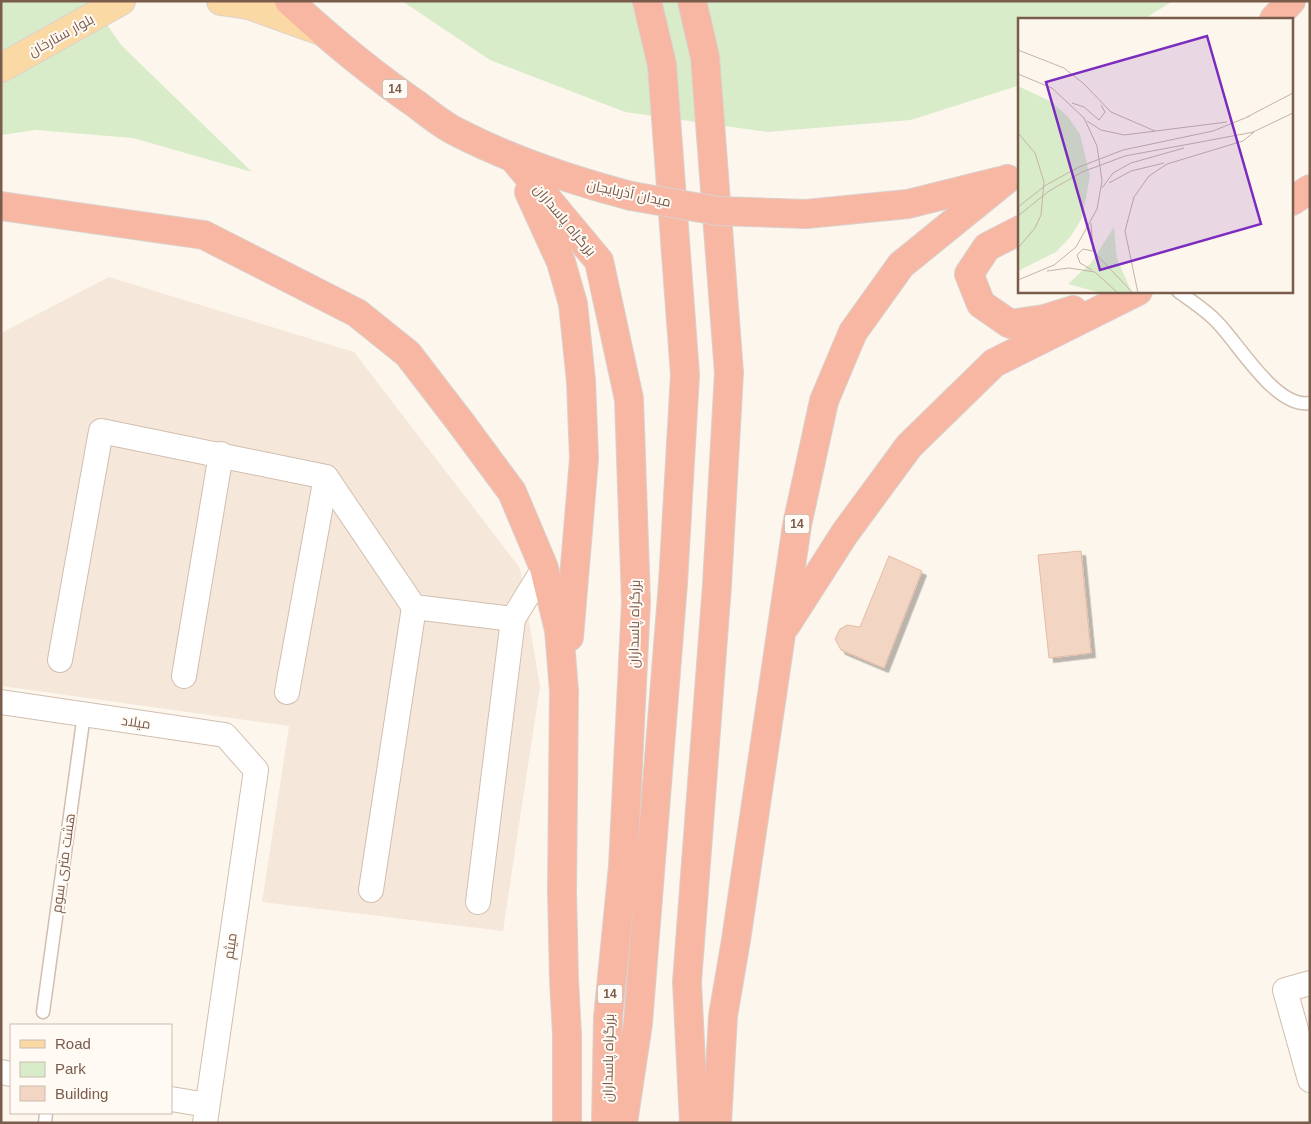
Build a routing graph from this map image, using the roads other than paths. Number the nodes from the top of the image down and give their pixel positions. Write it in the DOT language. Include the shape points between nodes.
graph roads {
  1 [pos="122,1"];
  2 [pos="221,1"];
  3 [pos="289,1"];
  4 [pos="647,1"];
  5 [pos="692,1"];
  6 [pos="1291,1"];
  7 [pos="1275,18"];
  8 [pos="321,31"];
  9 [pos="1,68"];
  10 [pos="514,159"];
  11 [pos="1013,176"];
  12 [pos="1310,189"];
  13 [pos="1294,200"];
  14 [pos="1,206"];
  15 [pos="1018,231"];
  16 [pos="1179,292"];
  17 [pos="1134,293"];
  18 [pos="1310,403"];
  19 [pos="221,454"];
  20 [pos="326,477"];
  21 [pos="544,568"];
  22 [pos="414,607"];
  23 [pos="513,620"];
  24 [pos="782,632"];
  25 [pos="60,660"];
  26 [pos="184,676"];
  27 [pos="564,691"];
  28 [pos="288,692"];
  29 [pos="1,702"];
  30 [pos="84,714"];
  31 [pos="256,770"];
  32 [pos="371,890"];
  33 [pos="478,902"];
  34 [pos="1310,983"];
  35 [pos="42,1012"];
  36 [pos="1310,1080"];
  37 [pos="172,1099"];
  38 [pos="206,1114"];
  39 [pos="567,1123"];
  40 [pos="606,1123"];
  41 [pos="623,1123"];
  42 [pos="694,1123"];
  43 [pos="717,1123"];
  1 -- 9 [label="main road, بلوار ستارخان"];
  2 -- 8 [label="main road" via="249,5"];
  3 -- 8 [label="highway, میدان آذربایجان / 14"];
  4 -- 41 [label="highway" via="662,65 685,375 674,584 638,1023"];
  5 -- 42 [label="highway" via="705,57 729,373 717,585 687,982"];
  6 -- 7 [label="highway"];
  8 -- 10 [label="highway, میدان آذربایجان / 14" via="452,129"];
  10 -- 11 [label="highway, میدان آذربایجان / 14, bridge" via="572,180 631,196 718,211 806,214 908,204"];
  10 -- 27 [label="highway" via="561,262 573,304 581,381 584,459"];
  10 -- 40 [label="highway, بزرگراه پاسداران / 14" via="599,261 629,399 636,602 623,866 608,1018"];
  11 -- 24 [label="highway, 14" via="901,265 853,332 824,401 797,525"];
  12 -- 13 [label="highway"];
  14 -- 21 [label="highway" via="204,235 357,312 408,354 512,492"];
  15 -- 17 [label="highway" via="986,247 969,274 981,304 1010,324 1044,319"];
  16 -- 18 [label="lane" via="1217,321 1270,386 1287,398"];
  17 -- 24 [label="highway, 14" via="994,364 908,446 845,534"];
  19 -- 20 [label="street"];
  19 -- 25 [label="street" via="101,430"];
  19 -- 26 [label="street"];
  20 -- 22 [label="street"];
  20 -- 28 [label="street"];
  21 -- 23 [label="street"];
  21 -- 27 [label="highway" via="559,630"];
  22 -- 23 [label="street"];
  22 -- 32 [label="street"];
  23 -- 33 [label="street"];
  24 -- 43 [label="highway, 14" via="723,1016"];
  27 -- 39 [label="highway" via="562,892 568,1035"];
  29 -- 30 [label="street, میلاد"];
  30 -- 31 [label="street, میلاد" via="225,735"];
  30 -- 35 [label="lane, هشت متری سوم"];
  31 -- 38 [label="street, میثم"];
  34 -- 36 [label="street" via="1285,990"];
  37 -- 38 [label="street"];
}
